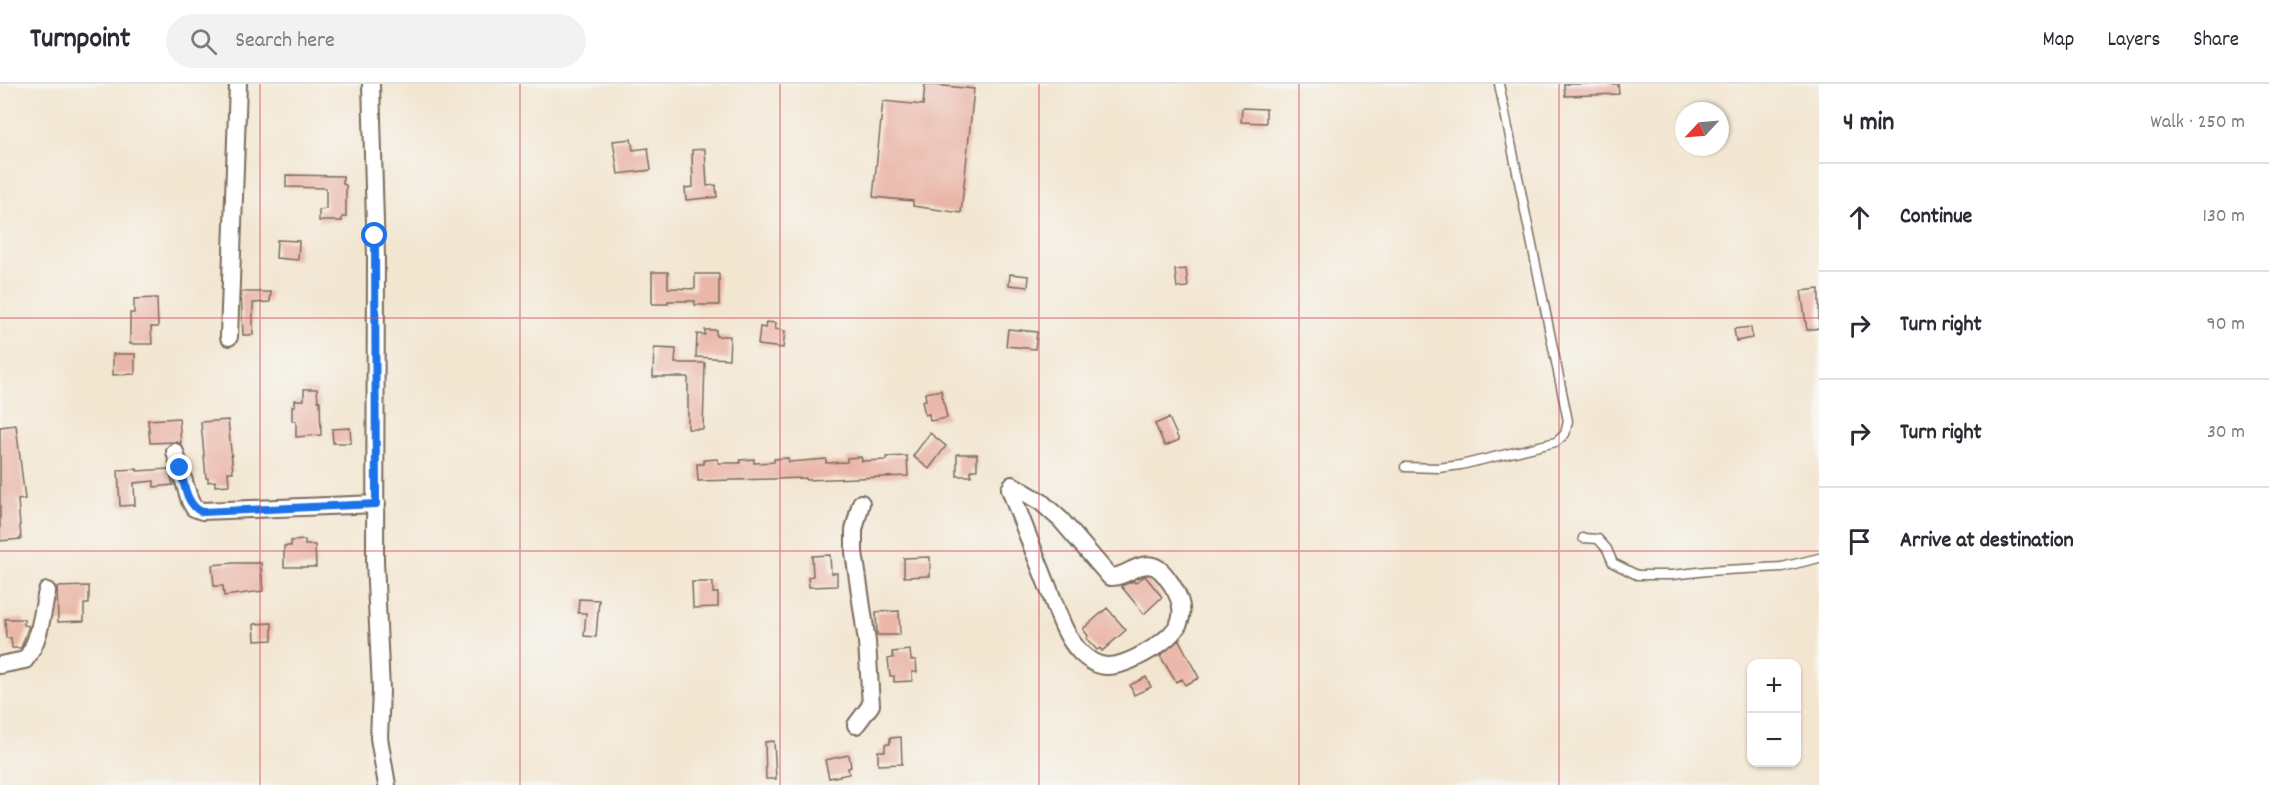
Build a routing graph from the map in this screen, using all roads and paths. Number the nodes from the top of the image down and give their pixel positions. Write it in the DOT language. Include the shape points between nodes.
graph roads {
  1 [pos="238,84"];
  2 [pos="371,84"];
  3 [pos="1499,84"];
  4 [pos="229,336"];
  5 [pos="176,452"];
  6 [pos="1405,467"];
  7 [pos="1011,487"];
  8 [pos="861,503"];
  9 [pos="376,504"];
  10 [pos="1584,538"];
  11 [pos="1819,558"];
  12 [pos="47,591"];
  13 [pos="0,665"];
  14 [pos="856,725"];
  15 [pos="387,785"];
  1 -- 4 [label="street"];
  2 -- 9 [label="street"];
  3 -- 6 [label="lane" via="1568,421 1565,434 1556,442 1461,465"];
  5 -- 9 [label="street" via="190,501 202,512"];
  7 -- 7 [label="street" via="1056,608 1077,650 1105,667 1122,665 1172,634 1180,622 1181,610 1179,596 1167,577 1155,567 1145,565 1110,577 1061,520 1041,502"];
  8 -- 14 [label="street" via="854,530 854,552 871,705"];
  9 -- 15 [label="street" via="380,738"];
  10 -- 11 [label="lane" via="1598,539 1613,563 1637,575 1782,567"];
  12 -- 13 [label="street" via="38,631 26,660"];
}
